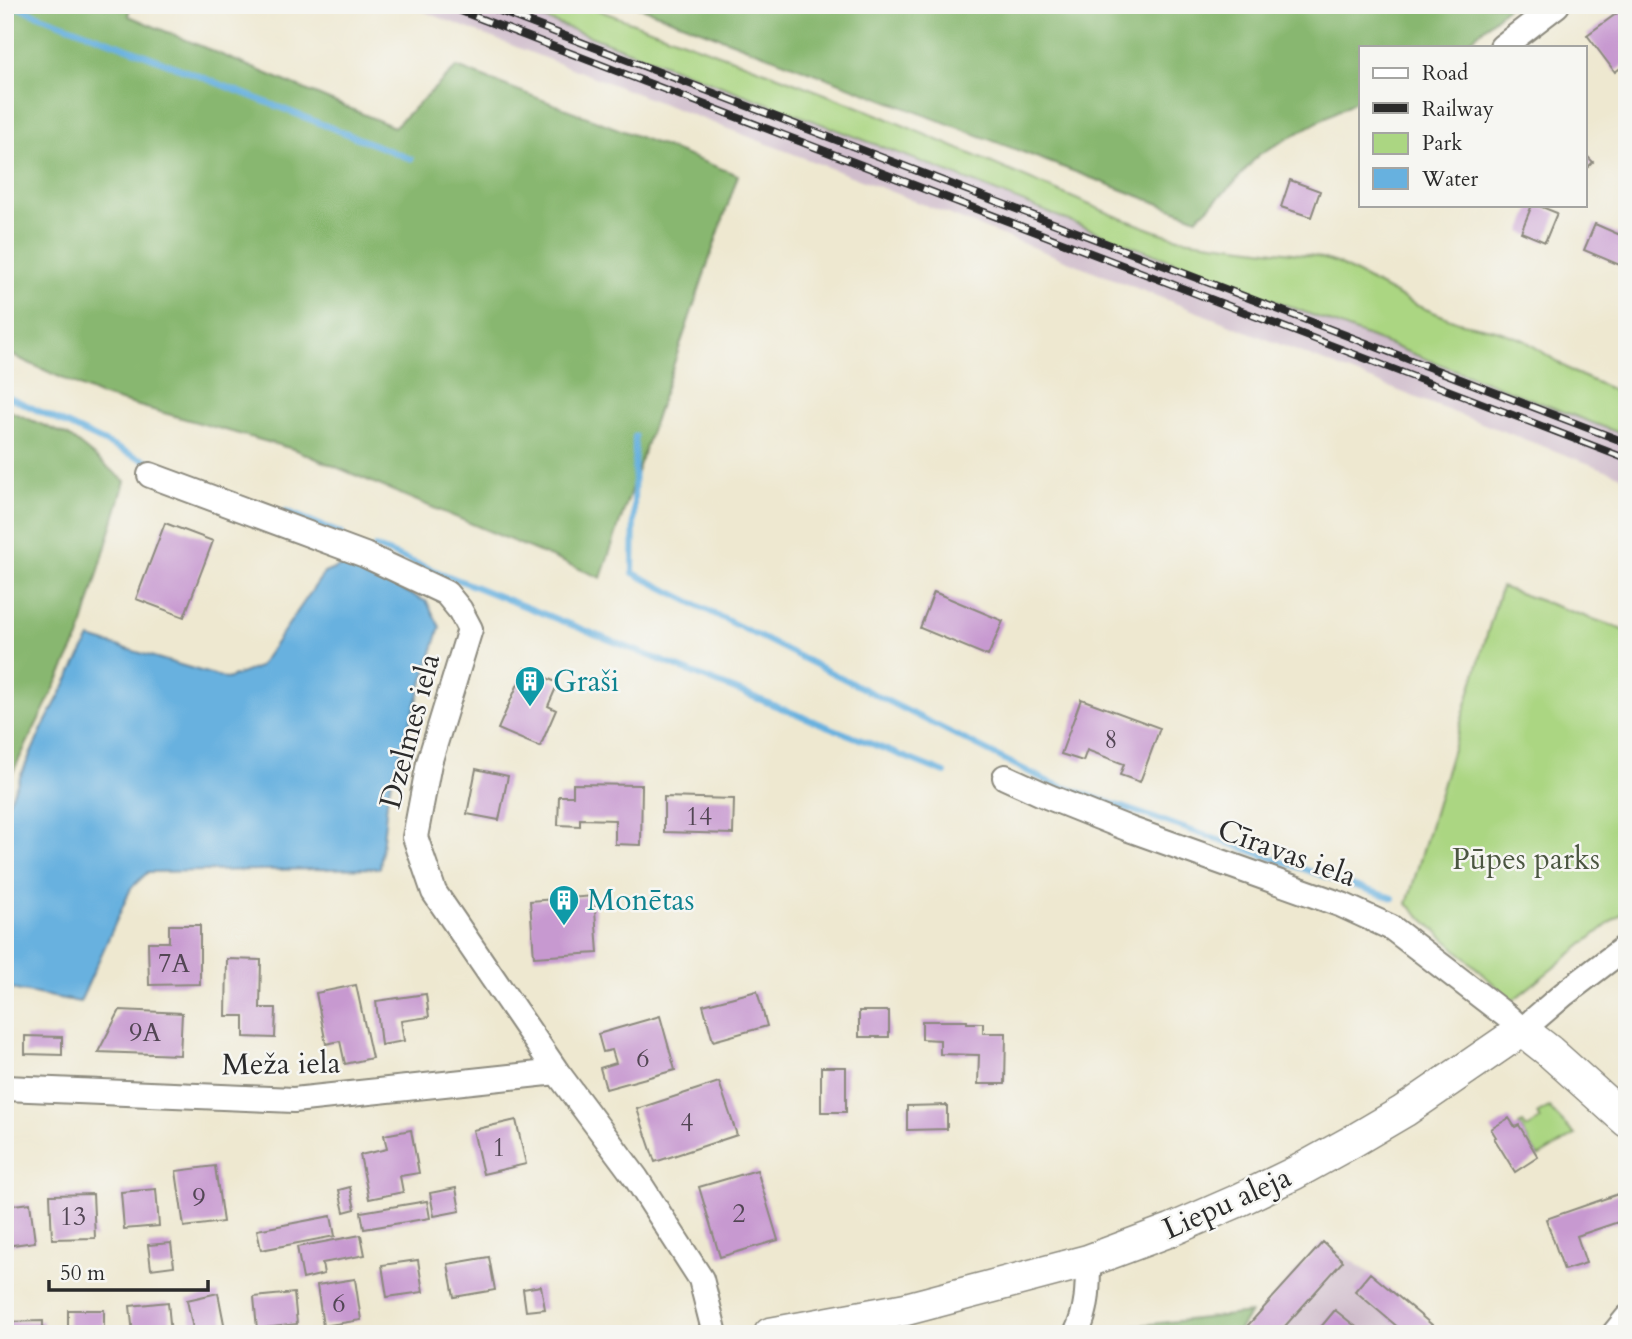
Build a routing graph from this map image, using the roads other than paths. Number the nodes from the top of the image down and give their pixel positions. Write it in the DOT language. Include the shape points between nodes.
graph roads {
  1 [pos="1557,5"];
  2 [pos="1503,46"];
  3 [pos="150,475"];
  4 [pos="1005,777"];
  5 [pos="1627,946"];
  6 [pos="1522,1030"];
  7 [pos="557,1072"];
  8 [pos="5,1088"];
  9 [pos="1627,1121"];
  10 [pos="1088,1261"];
  11 [pos="1627,1318"];
  12 [pos="715,1334"];
  13 [pos="770,1334"];
  14 [pos="1076,1334"];
  15 [pos="1614,1334"];
  1 -- 2 [label="street"];
  3 -- 7 [label="street, Dzelmes iela" via="365,555 446,593 460,610 470,629 429,763 415,837 434,892"];
  4 -- 6 [label="street, Cīravas iela" via="1392,928"];
  5 -- 6 [label="street, Liepu aleja"];
  6 -- 9 [label="street"];
  6 -- 10 [label="street, Liepu aleja" via="1404,1111 1295,1173 1171,1230"];
  7 -- 8 [label="street, Meža iela" via="294,1100"];
  7 -- 12 [label="street, Dzelmes iela" via="636,1178 701,1279"];
  10 -- 13 [label="street, Liepu aleja" via="905,1309"];
  10 -- 14 [label="street" via="1086,1306"];
  11 -- 15 [label="street"];
}
